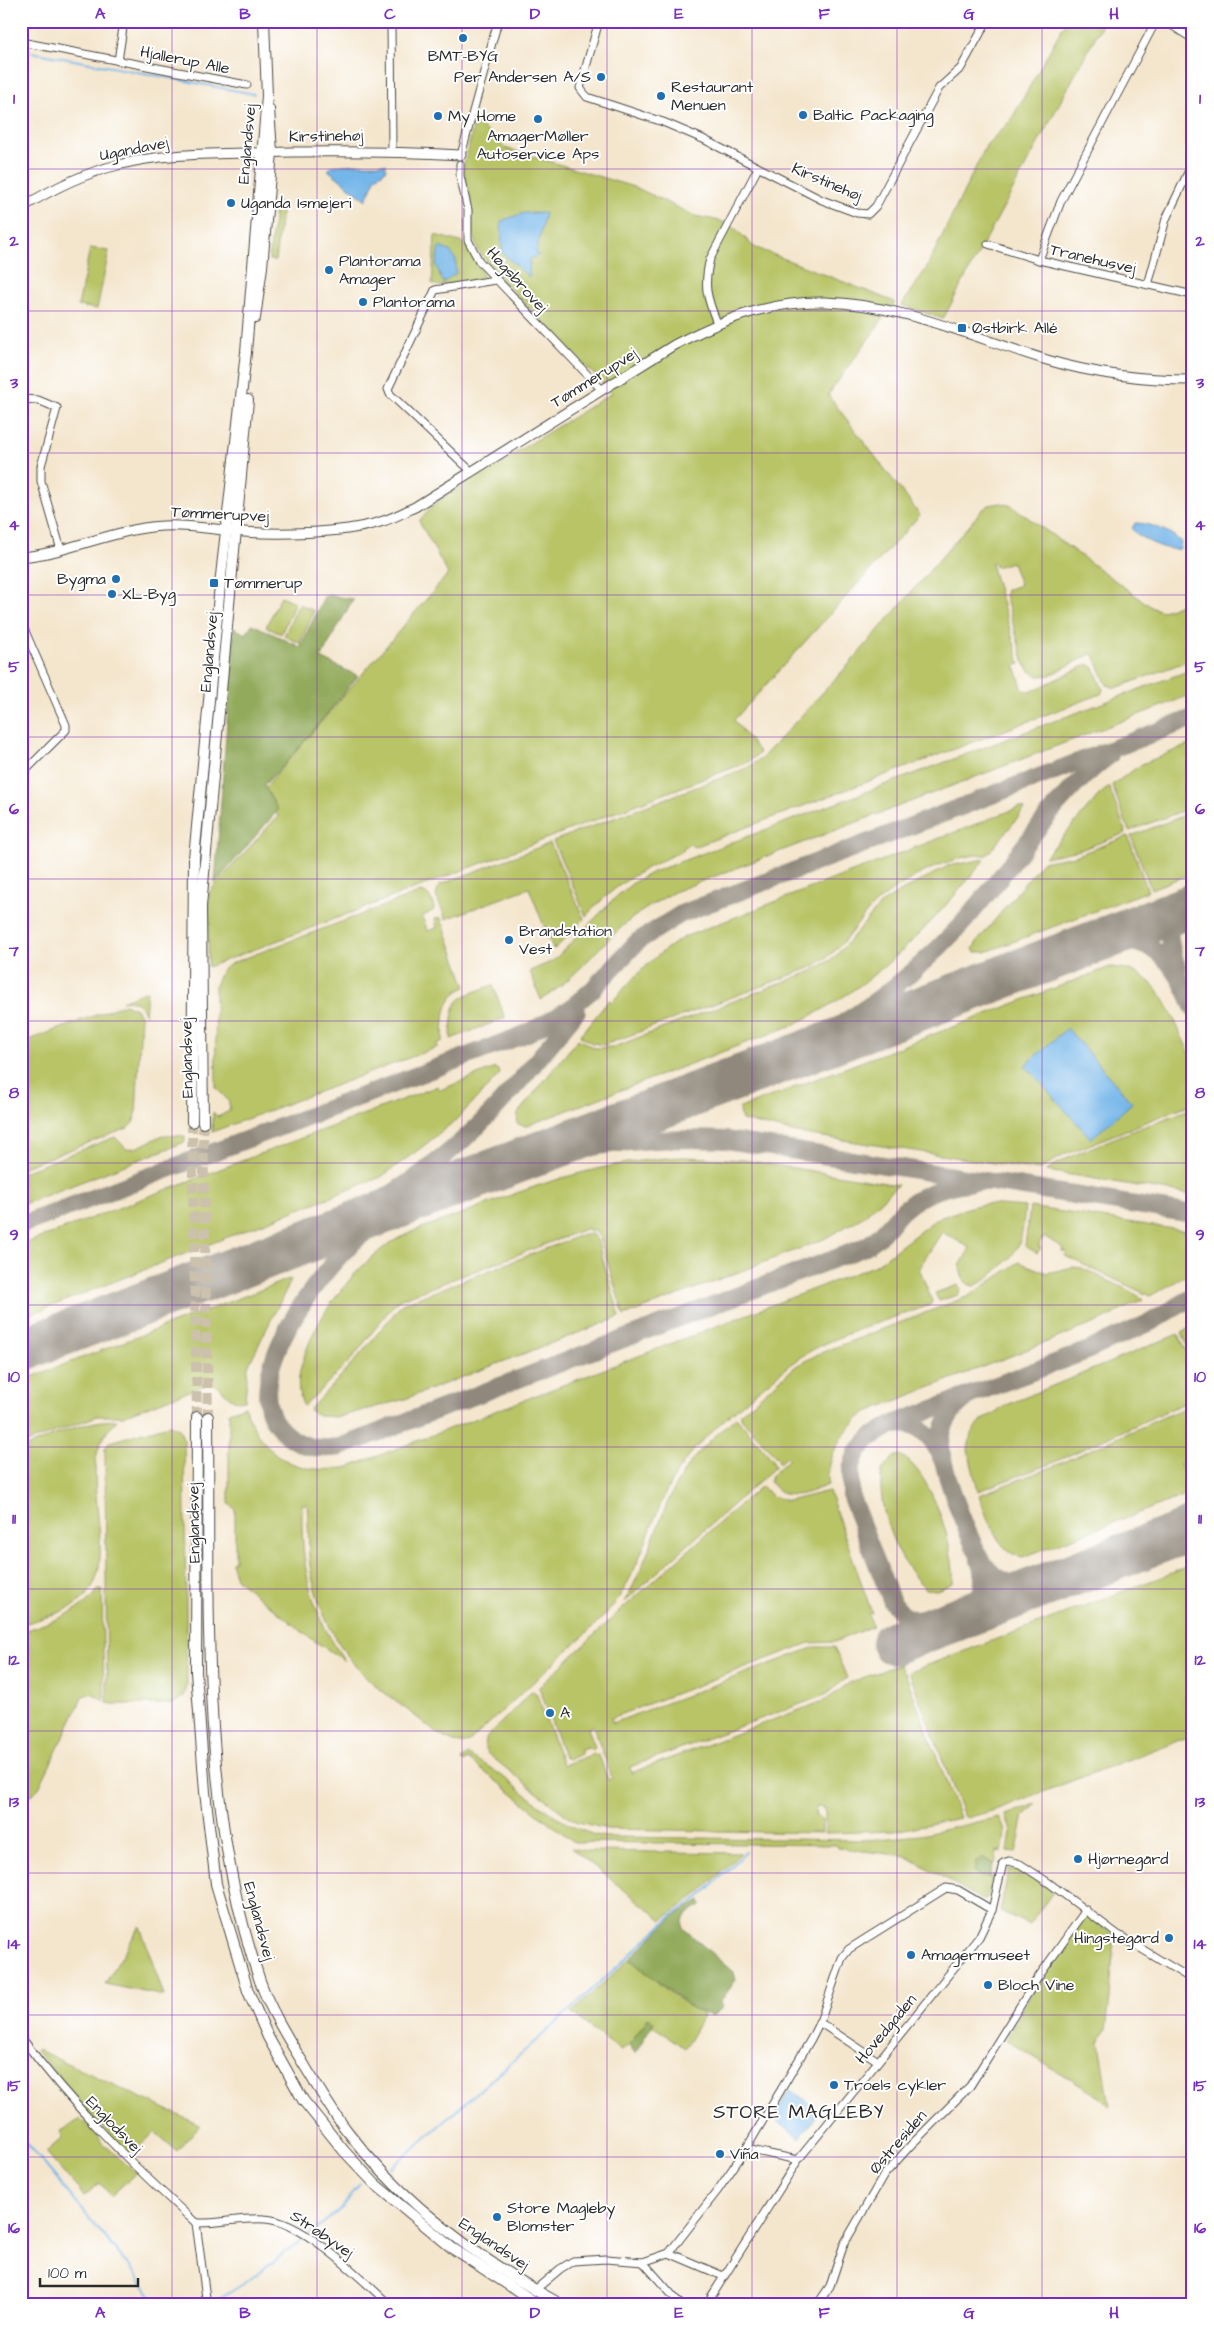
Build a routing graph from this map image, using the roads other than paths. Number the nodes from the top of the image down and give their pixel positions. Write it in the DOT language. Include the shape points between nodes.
graph roads {
  1 [pos="124,21"];
  2 [pos="264,21"];
  3 [pos="391,21"];
  4 [pos="498,21"];
  5 [pos="599,21"];
  6 [pos="987,21"];
  7 [pos="1156,21"];
  8 [pos="1165,21"];
  9 [pos="1193,39"];
  10 [pos="21,42"];
  11 [pos="118,61"];
  12 [pos="248,86"];
  13 [pos="267,96"];
  14 [pos="392,151"];
  15 [pos="260,152"];
  16 [pos="272,152"];
  17 [pos="461,160"];
  18 [pos="1193,162"];
  19 [pos="758,168"];
  20 [pos="21,208"];
  21 [pos="988,244"];
  22 [pos="1039,260"];
  23 [pos="495,280"];
  24 [pos="1148,285"];
  25 [pos="1193,295"];
  26 [pos="717,323"];
  27 [pos="1193,380"];
  28 [pos="602,390"];
  29 [pos="21,400"];
  30 [pos="472,472"];
  31 [pos="231,531"];
  32 [pos="61,550"];
  33 [pos="21,557"];
  34 [pos="21,622"];
  35 [pos="21,775"];
  36 [pos="197,1122"];
  37 [pos="197,1417"];
  38 [pos="208,1417"];
  39 [pos="992,1910"];
  40 [pos="1086,1910"];
  41 [pos="1193,1980"];
  42 [pos="819,2022"];
  43 [pos="21,2037"];
  44 [pos="878,2061"];
  45 [pos="746,2149"];
  46 [pos="798,2160"];
  47 [pos="196,2223"];
  48 [pos="670,2253"];
  49 [pos="643,2262"];
  50 [pos="724,2276"];
  51 [pos="535,2290"];
  52 [pos="526,2302"];
  53 [pos="207,2305"];
  54 [pos="389,2305"];
  55 [pos="539,2305"];
  56 [pos="562,2305"];
  57 [pos="681,2305"];
  58 [pos="706,2305"];
  59 [pos="818,2305"];
  1 -- 11 [label="street, Hjallerup Alle"];
  2 -- 13 [label="main road, Englandsvej"];
  3 -- 14 [label="street"];
  4 -- 17 [label="street"];
  5 -- 19 [label="street, Kirstinehøj" via="580,88 587,97 663,122"];
  6 -- 19 [label="street, Kirstinehøj" via="961,68 939,88 876,206 868,214 822,200"];
  7 -- 22 [label="street" via="1061,201"];
  8 -- 9 [label="street"];
  10 -- 11 [label="street, Hjallerup Alle"];
  11 -- 12 [label="street, Hjallerup Alle"];
  13 -- 15 [label="main road, Englandsvej"];
  13 -- 16 [label="main road, Englandsvej"];
  14 -- 16 [label="street, Kirstinehøj"];
  14 -- 17 [label="street, Kirstinehøj"];
  15 -- 16 [label="street, Kirstinehøj"];
  15 -- 20 [label="street, Ugandavej" via="167,155 116,165 65,183"];
  15 -- 31 [label="main road, Englandsvej"];
  16 -- 31 [label="main road, Englandsvej"];
  17 -- 23 [label="street, Høgsbrovej" via="460,176 468,210 468,240 479,261"];
  18 -- 24 [label="street" via="1166,219"];
  19 -- 26 [label="street" via="710,259 707,298"];
  21 -- 22 [label="street, Tranehusvej"];
  22 -- 24 [label="street, Tranehusvej"];
  23 -- 28 [label="street, Høgsbrovej"];
  23 -- 30 [label="street" via="435,290 388,389"];
  24 -- 25 [label="street, Tranehusvej"];
  26 -- 27 [label="street, Tømmerupvej" via="769,308 823,302 856,304 900,313 1082,369 1142,379"];
  26 -- 28 [label="street, Tømmerupvej" via="674,345"];
  28 -- 30 [label="street, Tømmerupvej"];
  29 -- 32 [label="street" via="38,400 57,408 41,466 41,482"];
  30 -- 31 [label="street, Tømmerupvej" via="415,507 382,522 325,531"];
  31 -- 32 [label="street, Tømmerupvej" via="164,526 145,528"];
  31 -- 36 [label="main road, Englandsvej" via="194,858"];
  32 -- 33 [label="street, Tømmerupvej"];
  34 -- 35 [label="street" via="66,725 61,735"];
  37 -- 52 [label="main road, Englandsvej" via="196,1672 205,1792 216,1884 248,1991 268,2037 303,2100 344,2151 375,2184 419,2222"];
  38 -- 51 [label="main road, Englandsvej" via="211,1672 218,1789 233,1887 261,1983 283,2030 347,2132 384,2174 460,2241"];
  39 -- 40 [label="street, Hovedgaden" via="1003,1863 1009,1861 1020,1864"];
  39 -- 42 [label="street" via="958,1890 946,1888 849,1949 842,1958"];
  39 -- 44 [label="street, Hovedgaden" via="979,1937"];
  40 -- 41 [label="street" via="1117,1934"];
  40 -- 59 [label="street, Østresiden" via="1037,1979 970,2086 884,2175 844,2244 830,2286"];
  42 -- 44 [label="street"];
  42 -- 45 [label="street"];
  43 -- 47 [label="street, Englodsvej" via="87,2117 149,2181"];
  44 -- 46 [label="street, Hovedgaden"];
  45 -- 46 [label="street"];
  45 -- 48 [label="street"];
  46 -- 50 [label="street, Hovedgaden"];
  47 -- 53 [label="street"];
  47 -- 54 [label="street, Strøbyvej" via="263,2218 282,2223 332,2254"];
  48 -- 49 [label="street"];
  48 -- 50 [label="street"];
  49 -- 51 [label="street" via="573,2261"];
  49 -- 57 [label="street"];
  50 -- 58 [label="street, Hovedgaden"];
  51 -- 56 [label="main road, Englandsvej"];
  52 -- 55 [label="main road, Englandsvej"];
}
